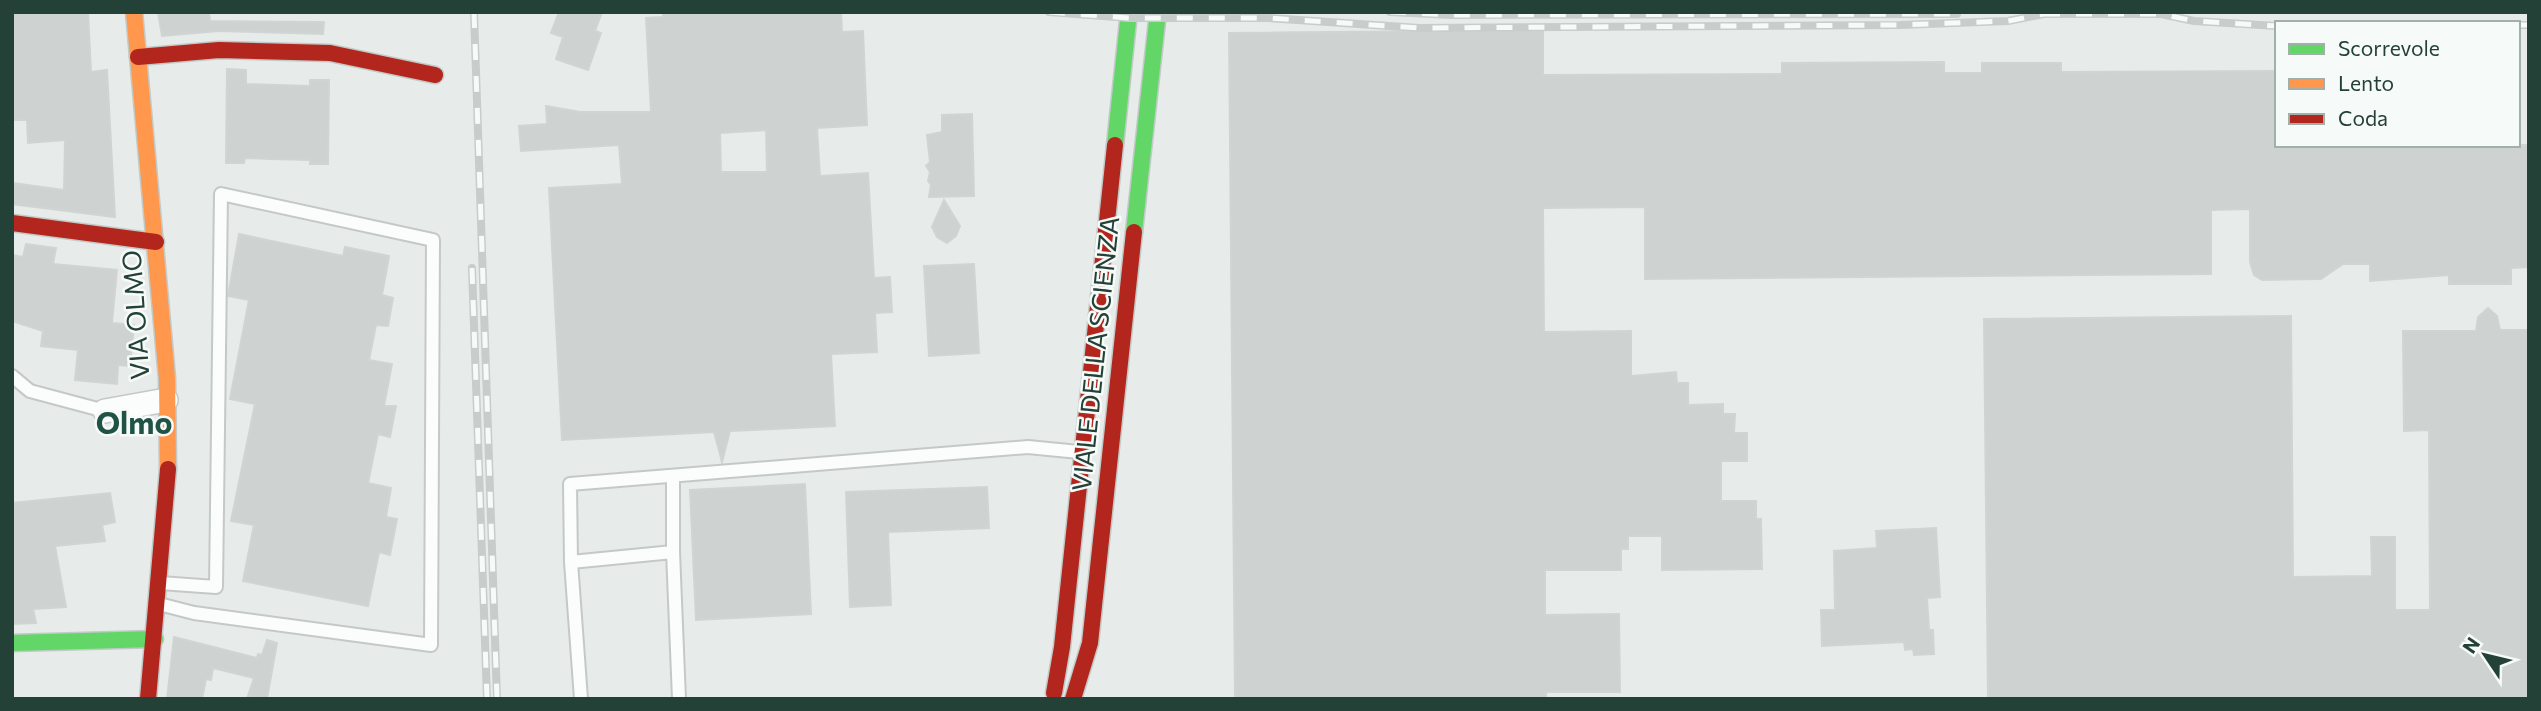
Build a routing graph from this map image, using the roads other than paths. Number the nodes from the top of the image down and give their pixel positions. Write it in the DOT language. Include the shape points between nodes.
graph roads {
  1 [pos="134,12"];
  2 [pos="1129,12"];
  3 [pos="1158,12"];
  4 [pos="138,57"];
  5 [pos="435,75"];
  6 [pos="12,223"];
  7 [pos="156,242"];
  8 [pos="12,376"];
  9 [pos="166,400"];
  10 [pos="105,411"];
  11 [pos="1083,452"];
  12 [pos="673,476"];
  13 [pos="673,552"];
  14 [pos="571,562"];
  15 [pos="160,583"];
  16 [pos="159,604"];
  17 [pos="155,639"];
  18 [pos="12,643"];
  19 [pos="148,699"];
  20 [pos="581,699"];
  21 [pos="679,699"];
  22 [pos="1053,699"];
  23 [pos="1073,699"];
  1 -- 4 [label="main road, VIA OLMO"];
  2 -- 11 [label="main road, VIALE DELLA SCIENZA"];
  3 -- 23 [label="main road, VIALE DELLA SCIENZA" via="1090,643"];
  4 -- 5 [label="main road" via="219,50 330,53"];
  4 -- 7 [label="main road, VIA OLMO"];
  6 -- 7 [label="main road"];
  7 -- 9 [label="main road, VIA OLMO"];
  8 -- 10 [label="lane" via="30,391"];
  9 -- 10 [label="street"];
  9 -- 15 [label="main road, VIA OLMO" via="168,483"];
  11 -- 12 [label="lane" via="1028,447"];
  11 -- 22 [label="main road, VIALE DELLA SCIENZA"];
  12 -- 13 [label="lane"];
  12 -- 14 [label="lane" via="570,484"];
  13 -- 14 [label="lane"];
  13 -- 21 [label="lane"];
  14 -- 20 [label="lane"];
  15 -- 16 [label="main road, VIA OLMO"];
  15 -- 16 [label="lane" via="216,587 221,194 433,240 431,645 194,613"];
  16 -- 17 [label="main road, VIA OLMO"];
  17 -- 18 [label="main road"];
  17 -- 19 [label="main road, VIA OLMO"];
}
